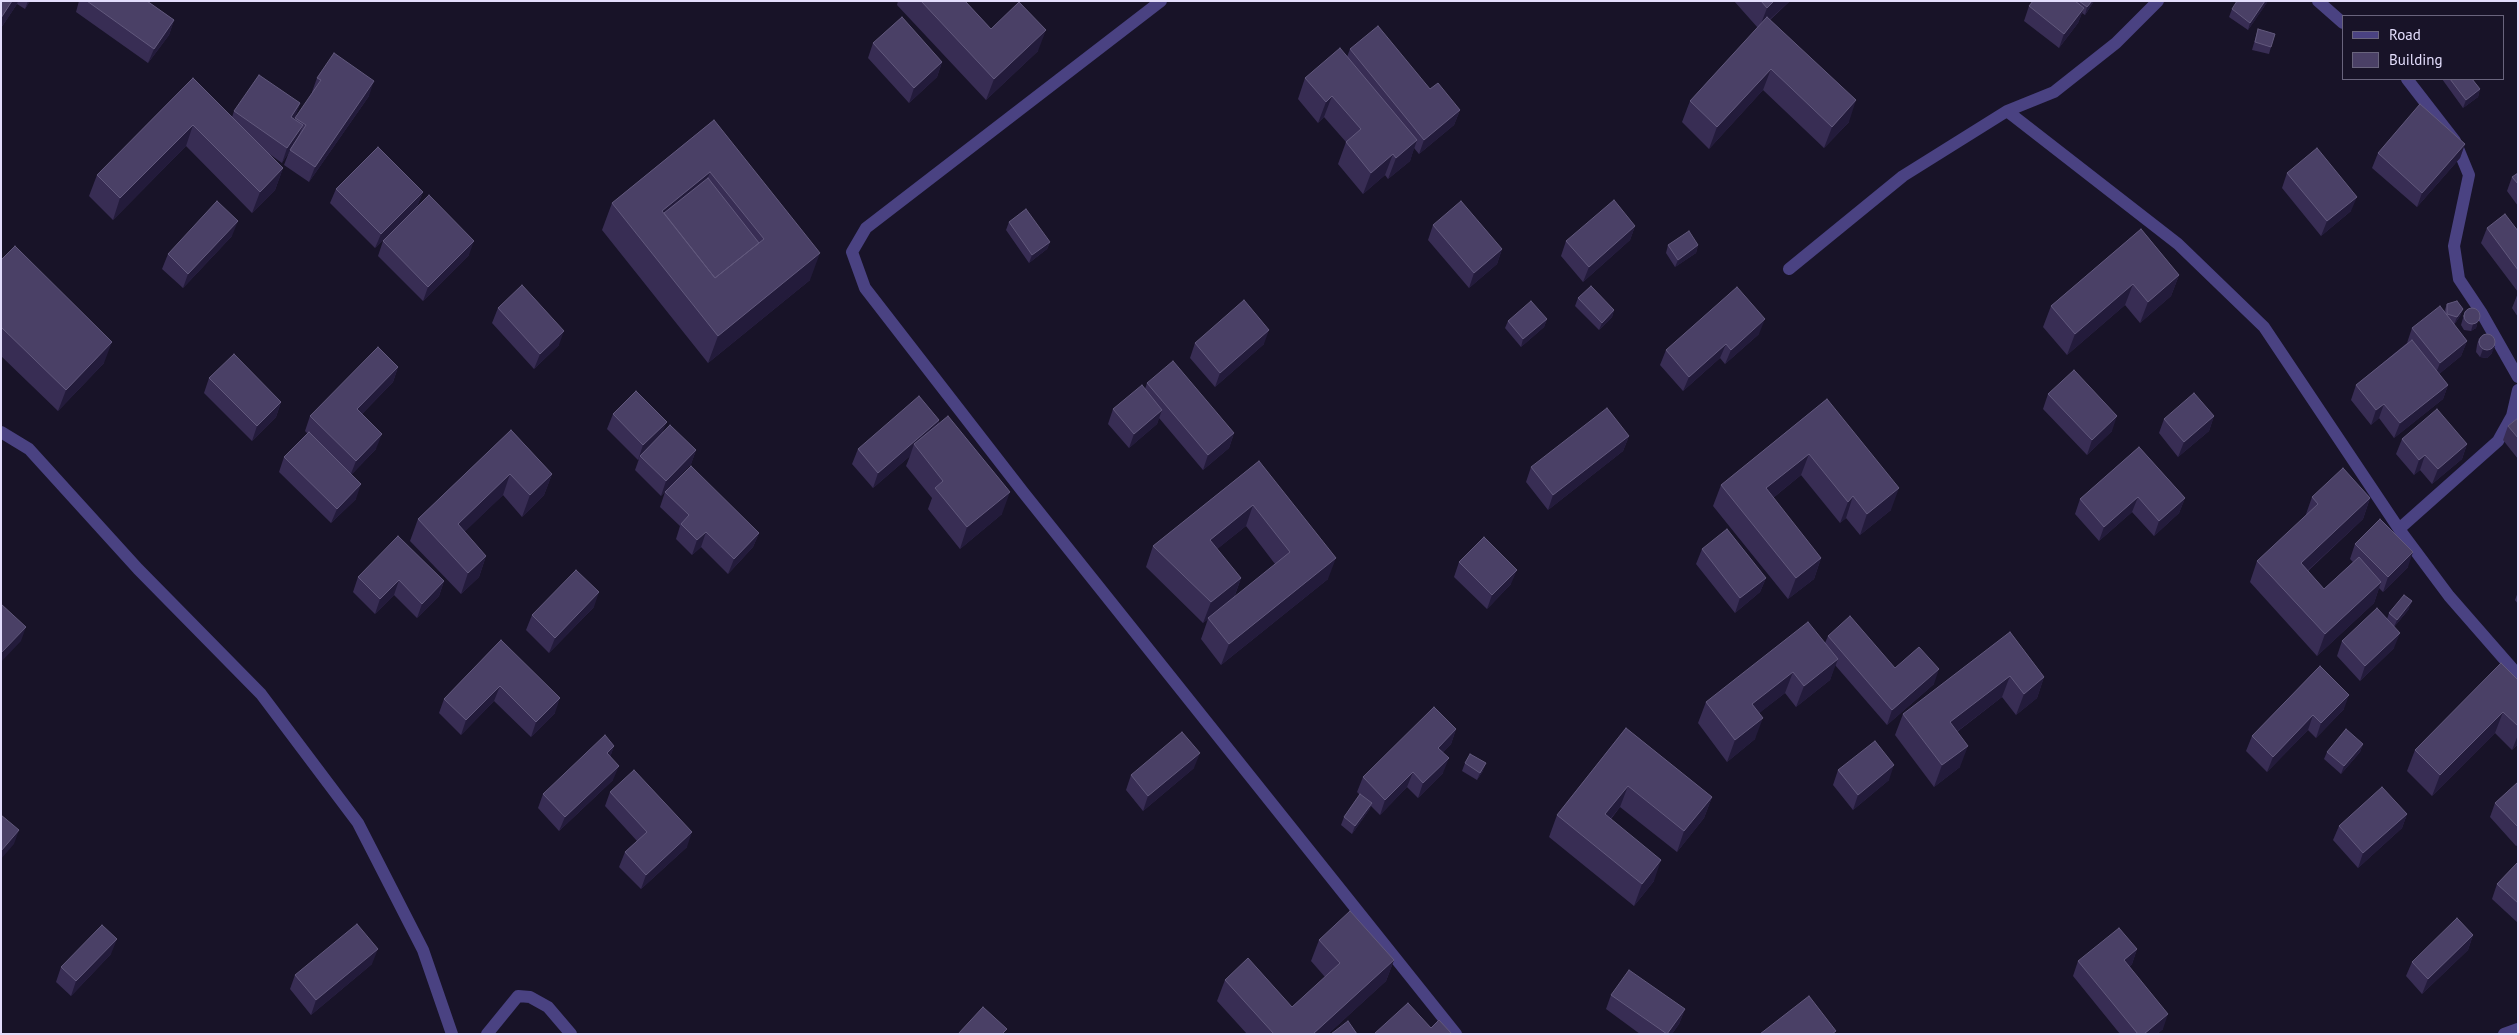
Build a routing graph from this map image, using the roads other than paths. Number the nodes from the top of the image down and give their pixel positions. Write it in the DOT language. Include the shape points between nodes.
graph roads {
  1 [pos="1161,1"];
  2 [pos="2158,1"];
  3 [pos="2318,1"];
  4 [pos="2342,22"];
  5 [pos="2408,80"];
  6 [pos="2007,112"];
  7 [pos="1789,269"];
  8 [pos="2518,377"];
  9 [pos="2518,390"];
  10 [pos="1,432"];
  11 [pos="2399,529"];
  12 [pos="2518,675"];
  13 [pos="2518,1029"];
  14 [pos="452,1034"];
  15 [pos="487,1034"];
  16 [pos="571,1034"];
  17 [pos="1456,1034"];
  18 [pos="2504,1034"];
  1 -- 17 [label="street" via="866,228 852,252 865,288"];
  2 -- 6 [label="street" via="2116,43 2054,92"];
  3 -- 4 [label="street"];
  5 -- 8 [label="street" via="2455,141 2469,175 2454,246 2459,279"];
  6 -- 7 [label="street" via="1903,176"];
  6 -- 11 [label="street" via="2178,244 2264,327"];
  9 -- 11 [label="street" via="2512,416 2498,441"];
  10 -- 14 [label="street" via="29,449 138,569 261,694 358,823 423,950"];
  11 -- 12 [label="street" via="2449,596"];
  13 -- 18 [label="street"];
  15 -- 16 [label="street" via="518,996 530,997 548,1007"];
}
